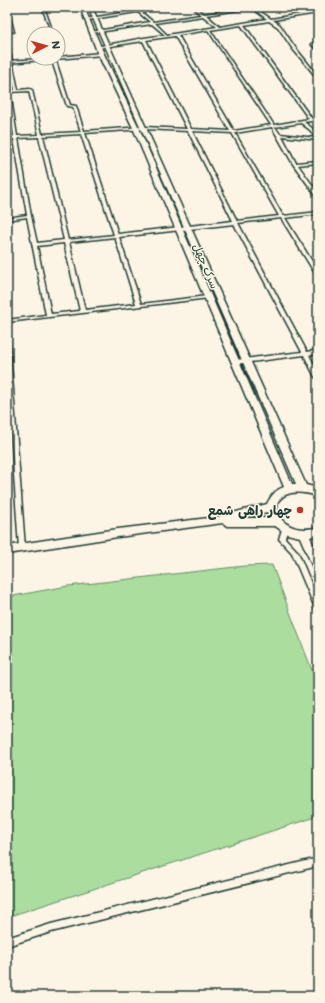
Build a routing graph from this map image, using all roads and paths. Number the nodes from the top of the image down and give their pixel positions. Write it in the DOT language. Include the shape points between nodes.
graph roads {
  1 [pos="43,7"];
  2 [pos="82,7"];
  3 [pos="90,7"];
  4 [pos="166,7"];
  5 [pos="193,7"];
  6 [pos="252,7"];
  7 [pos="256,7"];
  8 [pos="7,9"];
  9 [pos="314,9"];
  10 [pos="140,11"];
  11 [pos="318,12"];
  12 [pos="203,15"];
  13 [pos="95,18"];
  14 [pos="87,19"];
  15 [pos="270,19"];
  16 [pos="152,22"];
  17 [pos="242,24"];
  18 [pos="50,26"];
  19 [pos="219,27"];
  20 [pos="208,29"];
  21 [pos="101,30"];
  22 [pos="13,31"];
  23 [pos="92,32"];
  24 [pos="176,34"];
  25 [pos="166,36"];
  26 [pos="144,39"];
  27 [pos="313,44"];
  28 [pos="7,46"];
  29 [pos="107,46"];
  30 [pos="318,50"];
  31 [pos="99,51"];
  32 [pos="66,57"];
  33 [pos="26,60"];
  34 [pos="9,61"];
  35 [pos="56,66"];
  36 [pos="318,78"];
  37 [pos="17,91"];
  38 [pos="318,119"];
  39 [pos="311,120"];
  40 [pos="302,122"];
  41 [pos="273,126"];
  42 [pos="140,128"];
  43 [pos="190,131"];
  44 [pos="83,132"];
  45 [pos="233,132"];
  46 [pos="41,135"];
  47 [pos="279,135"];
  48 [pos="16,137"];
  49 [pos="7,138"];
  50 [pos="318,138"];
  51 [pos="318,162"];
  52 [pos="296,164"];
  53 [pos="316,188"];
  54 [pos="318,196"];
  55 [pos="318,213"];
  56 [pos="29,216"];
  57 [pos="282,217"];
  58 [pos="7,219"];
  59 [pos="236,223"];
  60 [pos="188,228"];
  61 [pos="179,230"];
  62 [pos="116,236"];
  63 [pos="66,241"];
  64 [pos="35,245"];
  65 [pos="318,275"];
  66 [pos="207,297"];
  67 [pos="139,305"];
  68 [pos="83,312"];
  69 [pos="49,316"];
  70 [pos="7,321"];
  71 [pos="7,336"];
  72 [pos="8,349"];
  73 [pos="318,352"];
  74 [pos="306,354"];
  75 [pos="246,361"];
  76 [pos="234,362"];
  77 [pos="318,377"];
  78 [pos="302,487"];
  79 [pos="288,488"];
  80 [pos="318,492"];
  81 [pos="271,507"];
  82 [pos="217,521"];
  83 [pos="281,525"];
  84 [pos="318,531"];
  85 [pos="304,534"];
  86 [pos="22,548"];
  87 [pos="7,550"];
  88 [pos="318,567"];
  89 [pos="318,608"];
  90 [pos="318,862"];
  91 [pos="7,942"];
  1 -- 18 [label="street"];
  2 -- 14 [label="main road, سرک چهل"];
  3 -- 13 [label="main road"];
  4 -- 10 [label="street"];
  5 -- 12 [label="street"];
  6 -- 7 [label="street"];
  6 -- 12 [label="street"];
  6 -- 15 [label="street"];
  8 -- 22 [label="street"];
  9 -- 11 [label="street"];
  10 -- 13 [label="street"];
  10 -- 16 [label="street"];
  11 -- 15 [label="street"];
  12 -- 16 [label="street"];
  12 -- 19 [label="street"];
  13 -- 14 [label="street"];
  13 -- 21 [label="main road"];
  14 -- 23 [label="main road, سرک چهل"];
  15 -- 17 [label="street"];
  15 -- 36 [label="street" via="279,26"];
  16 -- 21 [label="street"];
  16 -- 25 [label="street"];
  17 -- 19 [label="street"];
  17 -- 39 [label="street"];
  19 -- 20 [label="street"];
  20 -- 24 [label="street"];
  20 -- 41 [label="street"];
  21 -- 23 [label="street"];
  21 -- 29 [label="main road"];
  23 -- 31 [label="main road, سرک چهل"];
  24 -- 25 [label="street"];
  24 -- 45 [label="street"];
  25 -- 26 [label="street"];
  26 -- 29 [label="street"];
  26 -- 43 [label="street"];
  27 -- 30 [label="street"];
  28 -- 34 [label="street"];
  29 -- 31 [label="street"];
  29 -- 42 [label="main road"];
  31 -- 32 [label="street"];
  31 -- 42 [label="main road, سرک چهل"];
  33 -- 34 [label="street"];
  34 -- 37 [label="street"];
  35 -- 44 [label="street" via="69,106 74,106"];
  37 -- 46 [label="street" via="30,90"];
  37 -- 48 [label="street" via="8,91"];
  38 -- 39 [label="street"];
  39 -- 40 [label="street"];
  40 -- 41 [label="street"];
  40 -- 50 [label="street"];
  41 -- 45 [label="street"];
  41 -- 47 [label="street"];
  42 -- 43 [label="street"];
  42 -- 44 [label="street"];
  42 -- 60 [label="main road"];
  42 -- 61 [label="main road, سرک چهل"];
  43 -- 45 [label="street"];
  43 -- 59 [label="street"];
  44 -- 46 [label="street"];
  44 -- 62 [label="street"];
  45 -- 57 [label="street"];
  46 -- 48 [label="street"];
  46 -- 63 [label="street"];
  47 -- 50 [label="street"];
  47 -- 52 [label="street"];
  48 -- 49 [label="street"];
  48 -- 56 [label="street"];
  51 -- 52 [label="street"];
  52 -- 53 [label="street"];
  53 -- 54 [label="street"];
  55 -- 57 [label="street"];
  56 -- 58 [label="street"];
  56 -- 64 [label="street"];
  57 -- 59 [label="street"];
  57 -- 65 [label="street"];
  59 -- 60 [label="street"];
  59 -- 74 [label="street"];
  60 -- 61 [label="street"];
  60 -- 75 [label="main road"];
  61 -- 62 [label="street"];
  61 -- 66 [label="main road, سرک چهل"];
  62 -- 63 [label="street"];
  62 -- 67 [label="street"];
  63 -- 64 [label="street"];
  63 -- 68 [label="street"];
  64 -- 69 [label="street"];
  66 -- 67 [label="street"];
  66 -- 76 [label="main road, سرک چهل"];
  67 -- 68 [label="street"];
  68 -- 69 [label="street"];
  69 -- 70 [label="street"];
  71 -- 72 [label="street"];
  72 -- 86 [label="street"];
  73 -- 74 [label="street"];
  74 -- 75 [label="street"];
  74 -- 77 [label="street"];
  75 -- 76 [label="street"];
  75 -- 78 [label="main road"];
  76 -- 79 [label="main road, سرک چهل"];
  78 -- 79 [label="main road"];
  78 -- 80 [label="main road"];
  79 -- 81 [label="main road" via="276,495"];
  81 -- 82 [label="main road"];
  81 -- 83 [label="main road" via="272,515"];
  82 -- 83 [label="main road"];
  82 -- 86 [label="main road"];
  83 -- 85 [label="main road"];
  83 -- 89 [label="street" via="282,540 295,552"];
  84 -- 85 [label="main road"];
  85 -- 88 [label="main road"];
  86 -- 87 [label="main road"];
  90 -- 91 [label="street" via="51,928"];
}
